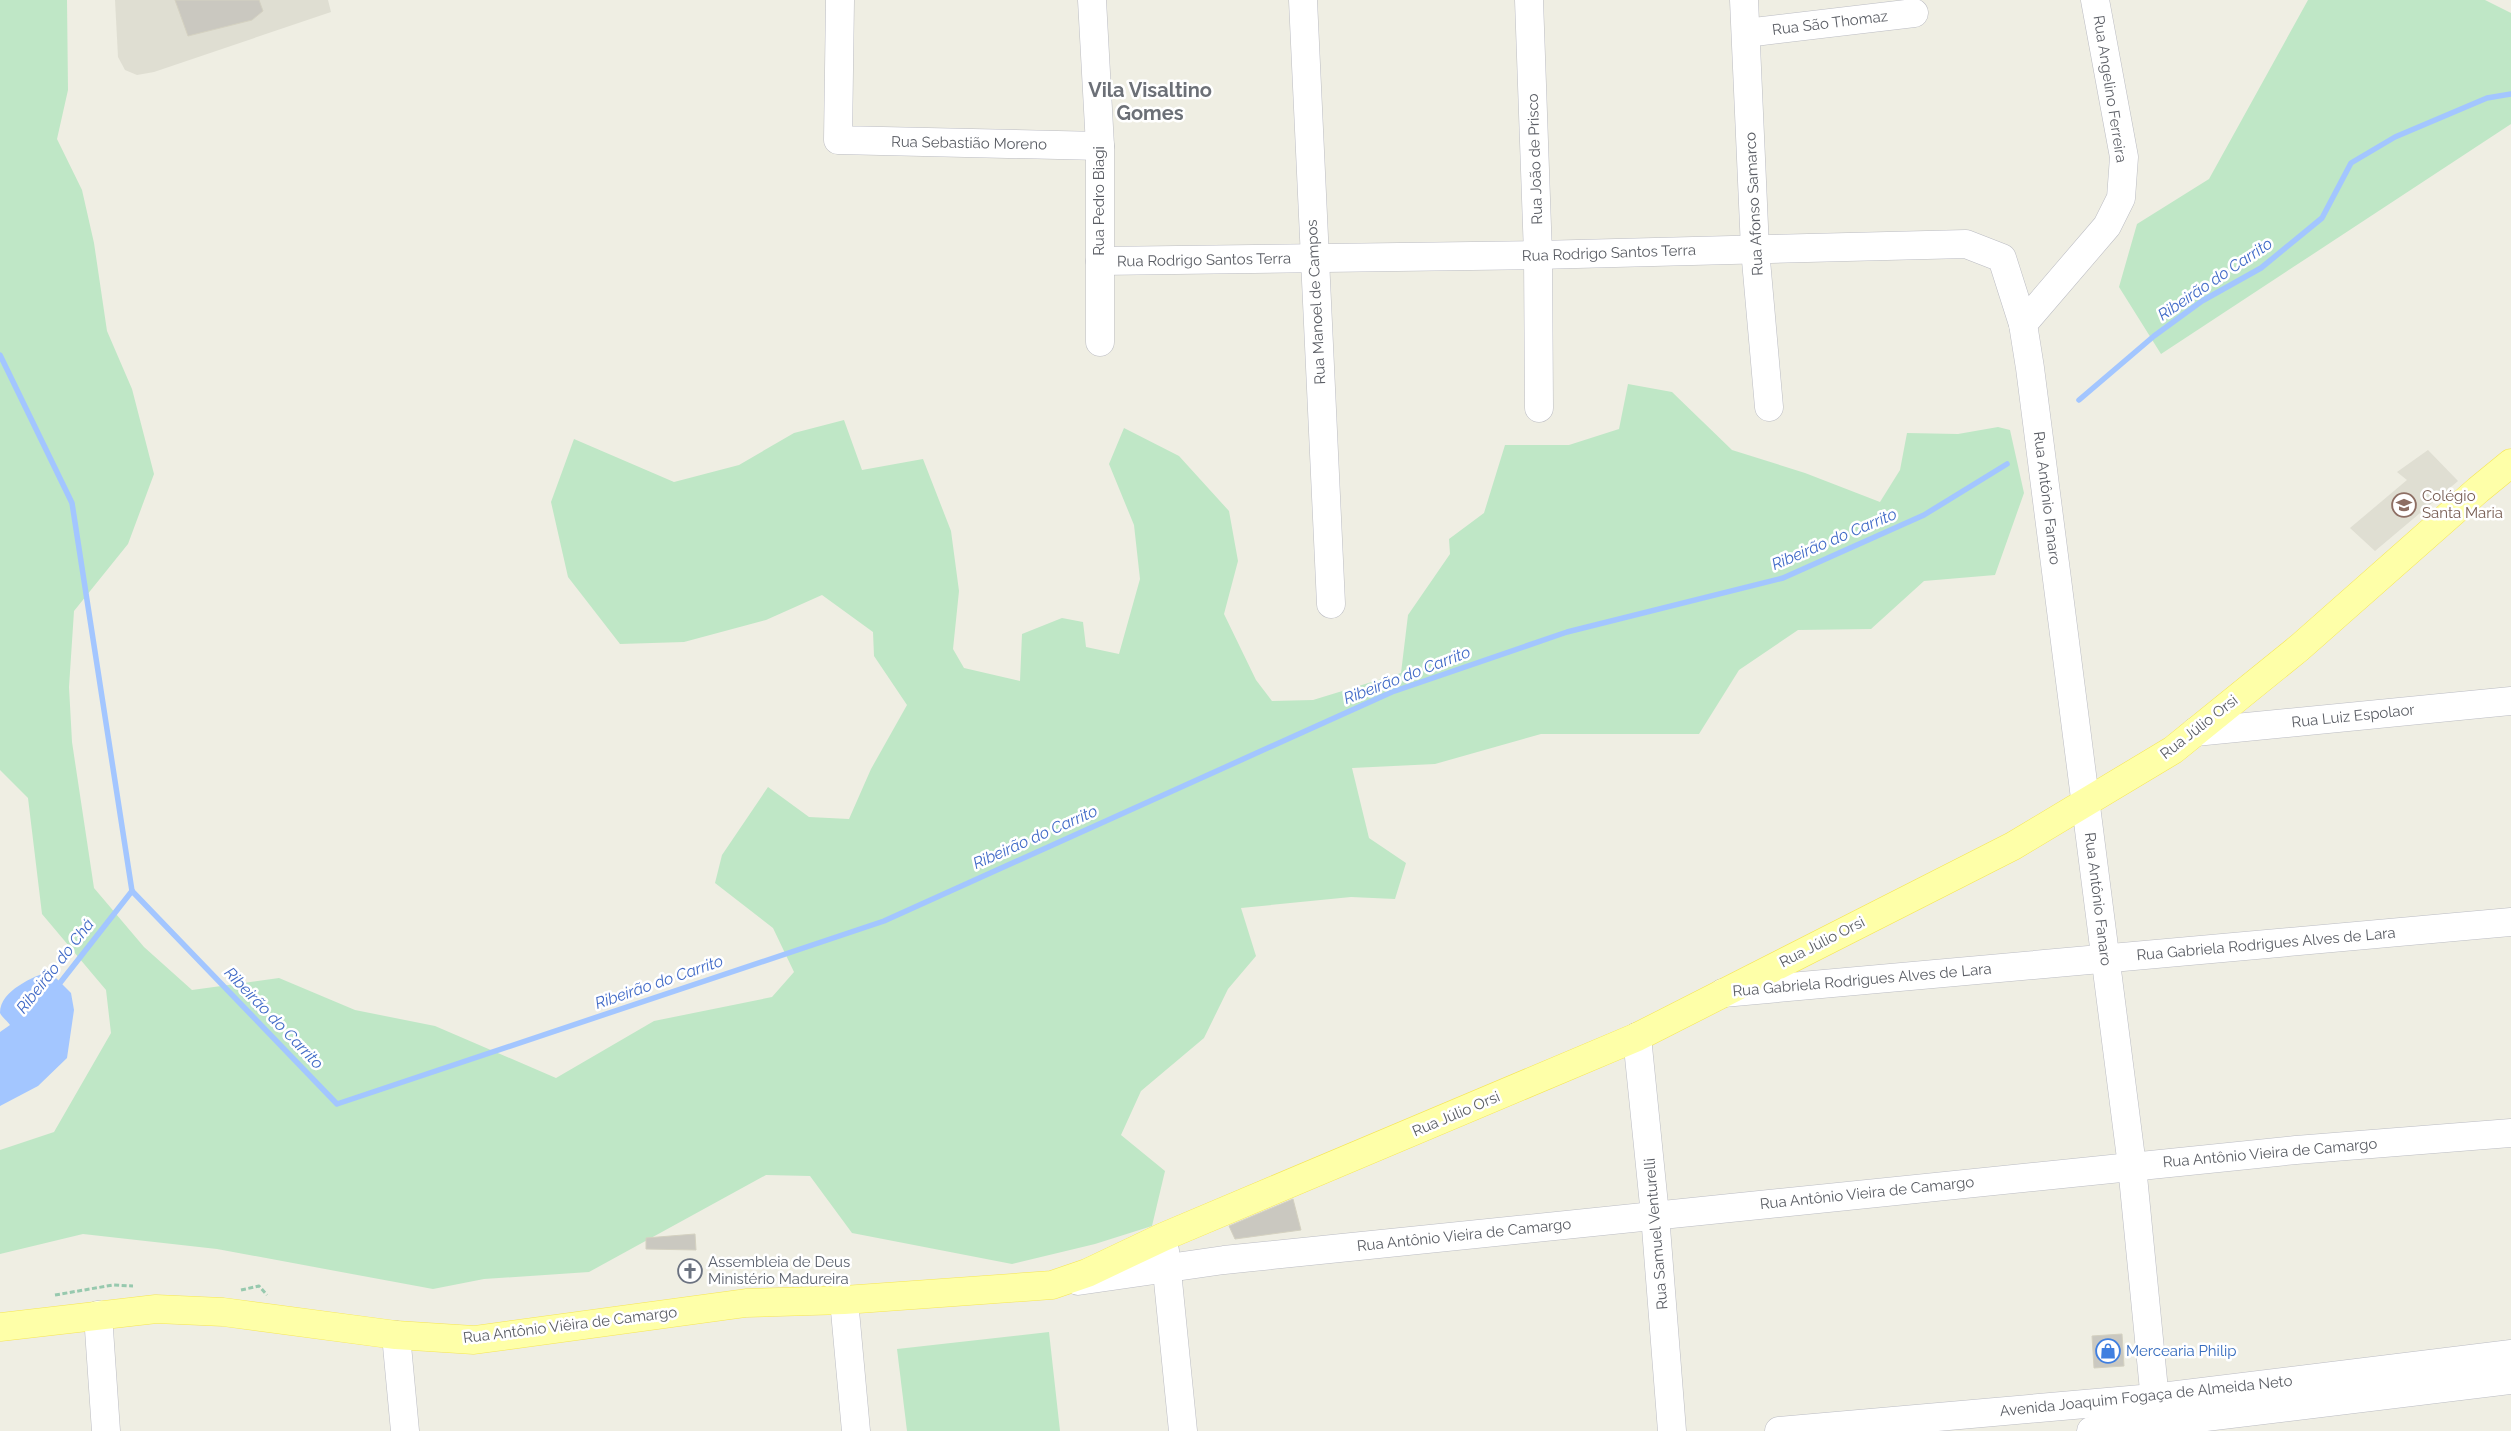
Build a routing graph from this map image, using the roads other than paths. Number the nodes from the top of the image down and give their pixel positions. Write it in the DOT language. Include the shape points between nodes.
graph roads {
  1 [pos="840,0"];
  2 [pos="1092,0"];
  3 [pos="1303,0"];
  4 [pos="1529,0"];
  5 [pos="1744,0"];
  6 [pos="2095,0"];
  7 [pos="1914,13"];
  8 [pos="1746,32"];
  9 [pos="1100,146"];
  10 [pos="1755,249"];
  11 [pos="1538,255"];
  12 [pos="1314,259"];
  13 [pos="1100,261"];
  14 [pos="2023,324"];
  15 [pos="1100,342"];
  16 [pos="2030,368"];
  17 [pos="1768,407"];
  18 [pos="1539,408"];
  19 [pos="2511,464"];
  20 [pos="1331,604"];
  21 [pos="2511,701"];
  22 [pos="2195,732"];
  23 [pos="2086,802"];
  24 [pos="2511,922"];
  25 [pos="2106,958"];
  26 [pos="1721,993"];
  27 [pos="1637,1037"];
  28 [pos="2511,1133"];
  29 [pos="2132,1166"];
  30 [pos="1655,1215"];
  31 [pos="1188,1226"];
  32 [pos="1163,1237"];
  33 [pos="1224,1260"];
  34 [pos="1167,1268"];
  35 [pos="1052,1284"];
  36 [pos="844,1300"];
  37 [pos="98,1315"];
  38 [pos="0,1327"];
  39 [pos="396,1335"];
  40 [pos="2511,1354"];
  41 [pos="2511,1380"];
  42 [pos="2156,1418"];
  43 [pos="106,1431"];
  44 [pos="405,1431"];
  45 [pos="856,1431"];
  46 [pos="1183,1431"];
  47 [pos="1672,1431"];
  48 [pos="1779,1431"];
  49 [pos="2091,1431"];
  1 -- 9 [label="street, Rua Sebastião Moreno" via="838,140"];
  2 -- 9 [label="street, Rua Pedro Biagi"];
  3 -- 12 [label="street, Rua Manoel de Campos"];
  4 -- 11 [label="street, Rua João de Prisco"];
  5 -- 8 [label="street, Rua Afonso Samarco"];
  6 -- 14 [label="street, Rua Angelino Ferreira" via="2124,157 2121,198 2107,226"];
  7 -- 8 [label="street, Rua São Thomaz"];
  8 -- 10 [label="street, Rua Afonso Samarco"];
  9 -- 13 [label="street, Rua Pedro Biagi"];
  10 -- 11 [label="street, Rua Rodrigo Santos Terra"];
  10 -- 14 [label="street, Rua Rodrigo Santos Terra" via="1966,244 2002,258"];
  10 -- 17 [label="street, Rua Afonso Samarco"];
  11 -- 12 [label="street, Rua Rodrigo Santos Terra"];
  11 -- 18 [label="street, Rua João de Prisco"];
  12 -- 13 [label="street, Rua Rodrigo Santos Terra"];
  12 -- 20 [label="street, Rua Manoel de Campos"];
  13 -- 15 [label="street, Rua Pedro Biagi"];
  14 -- 16 [label="street, Rua Rodrigo Santos Terra"];
  16 -- 23 [label="street, Rua Antônio Fanaro"];
  19 -- 22 [label="main road, Rua Júlio Orsi" via="2299,648"];
  21 -- 22 [label="street, Rua Luiz Espolaor"];
  22 -- 23 [label="main road, Rua Júlio Orsi" via="2173,750"];
  23 -- 25 [label="street, Rua Antônio Fanaro"];
  23 -- 26 [label="main road, Rua Júlio Orsi" via="2013,846"];
  24 -- 25 [label="street, Rua Gabriela Rodrigues Alves de Lara"];
  25 -- 26 [label="street, Rua Gabriela Rodrigues Alves de Lara"];
  25 -- 29 [label="street, Rua Antônio Fanaro"];
  26 -- 27 [label="main road, Rua Júlio Orsi"];
  27 -- 30 [label="street, Rua Samuel Venturelli"];
  27 -- 31 [label="main road, Rua Júlio Orsi"];
  28 -- 29 [label="street, Rua Antônio Vieira de Camargo"];
  29 -- 30 [label="street, Rua Antônio Vieira de Camargo"];
  29 -- 42 [label="street, Rua Antônio Fanaro"];
  30 -- 33 [label="street, Rua Antônio Vieira de Camargo"];
  30 -- 47 [label="street, Rua Samuel Venturelli"];
  31 -- 32 [label="main road, Rua Júlio Orsi"];
  31 -- 33 [label="street" via="1195,1249 1200,1254"];
  32 -- 34 [label="street"];
  32 -- 35 [label="main road, Rua Júlio Orsi" via="1087,1273"];
  33 -- 34 [label="street, Rua Antônio Vieira de Camargo"];
  34 -- 35 [label="street, Rua Antônio Vieira de Camargo"];
  34 -- 46 [label="street"];
  35 -- 36 [label="main road, Rua Antônio Viêira de Camargo"];
  36 -- 39 [label="main road, Rua Antônio Viêira de Camargo" via="746,1303 474,1340"];
  36 -- 45 [label="street"];
  37 -- 38 [label="main road, Rua Antônio Viêira de Camargo"];
  37 -- 39 [label="main road, Rua Antônio Viêira de Camargo" via="156,1309 223,1312"];
  37 -- 43 [label="street"];
  39 -- 44 [label="street"];
  40 -- 42 [label="street, Avenida Joaquim Fogaça de Almeida Neto"];
  41 -- 42 [label="street, Avenida Joaquim Fogaça de Almeida Neto"];
  42 -- 48 [label="street, Avenida Joaquim Fogaça de Almeida Neto"];
  42 -- 49 [label="street, Avenida Joaquim Fogaça de Almeida Neto"];
}
